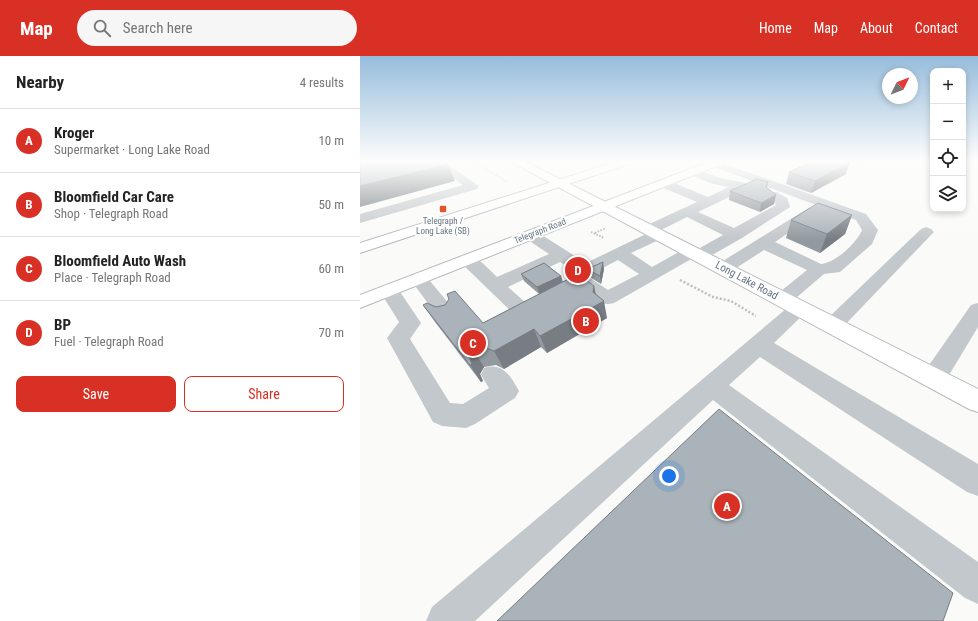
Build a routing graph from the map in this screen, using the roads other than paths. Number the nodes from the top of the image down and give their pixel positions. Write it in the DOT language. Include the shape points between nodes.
graph roads {
  1 [pos="468,187"];
  2 [pos="546,187"];
  3 [pos="568,187"];
  4 [pos="652,187"];
  5 [pos="673,187"];
  6 [pos="747,187"];
  7 [pos="782,187"];
  8 [pos="772,195"];
  9 [pos="708,202"];
  10 [pos="824,204"];
  11 [pos="604,206"];
  12 [pos="687,212"];
  13 [pos="360,219"];
  14 [pos="654,232"];
  15 [pos="926,232"];
  16 [pos="531,234"];
  17 [pos="736,234"];
  18 [pos="763,243"];
  19 [pos="360,248"];
  20 [pos="619,254"];
  21 [pos="696,254"];
  22 [pos="561,255"];
  23 [pos="467,260"];
  24 [pos="724,268"];
  25 [pos="819,269"];
  26 [pos="652,274"];
  27 [pos="584,276"];
  28 [pos="419,279"];
  29 [pos="496,285"];
  30 [pos="389,290"];
  31 [pos="360,302"];
  32 [pos="792,304"];
  33 [pos="978,310"];
  34 [pos="448,316"];
  35 [pos="833,325"];
  36 [pos="759,345"];
  37 [pos="494,375"];
  38 [pos="934,378"];
  39 [pos="712,386"];
  40 [pos="978,401"];
  41 [pos="978,481"];
  42 [pos="978,585"];
  43 [pos="446,621"];
  1 -- 13 [label="lane"];
  2 -- 19 [label="main road"];
  3 -- 11 [label="main road, Long Lake Road"];
  4 -- 11 [label="main road, Telegraph Road"];
  5 -- 9 [label="lane"];
  6 -- 9 [label="lane"];
  7 -- 10 [label="lane"];
  8 -- 17 [label="lane" via="782,201 783,207"];
  9 -- 12 [label="lane"];
  10 -- 18 [label="lane"];
  10 -- 25 [label="lane" via="861,217 870,230 866,241 834,268"];
  11 -- 14 [label="main road, Long Lake Road"];
  11 -- 16 [label="main road, Telegraph Road"];
  12 -- 14 [label="lane"];
  12 -- 17 [label="lane"];
  14 -- 20 [label="lane"];
  14 -- 21 [label="main road, Long Lake Road"];
  15 -- 35 [label="lane"];
  16 -- 22 [label="lane"];
  16 -- 23 [label="main road, Telegraph Road"];
  17 -- 21 [label="lane"];
  18 -- 24 [label="lane"];
  18 -- 25 [label="lane"];
  20 -- 26 [label="lane"];
  20 -- 27 [label="lane"];
  21 -- 24 [label="main road, Long Lake Road"];
  21 -- 26 [label="lane"];
  22 -- 27 [label="lane"];
  22 -- 29 [label="lane"];
  23 -- 28 [label="main road, Telegraph Road"];
  23 -- 29 [label="lane"];
  24 -- 32 [label="main road, Long Lake Road"];
  25 -- 32 [label="lane"];
  26 -- 27 [label="lane" via="607,299"];
  27 -- 29 [label="lane" via="524,312"];
  28 -- 30 [label="main road, Telegraph Road"];
  28 -- 34 [label="lane"];
  30 -- 31 [label="main road, Telegraph Road"];
  30 -- 37 [label="lane" via="410,323 398,338 442,414 466,416 506,391"];
  32 -- 35 [label="main road, Long Lake Road"];
  32 -- 36 [label="lane"];
  33 -- 38 [label="lane"];
  35 -- 38 [label="main road, Long Lake Road"];
  36 -- 39 [label="lane"];
  36 -- 41 [label="lane"];
  38 -- 40 [label="main road, Long Lake Road"];
  39 -- 42 [label="lane"];
  39 -- 43 [label="lane"];
}
